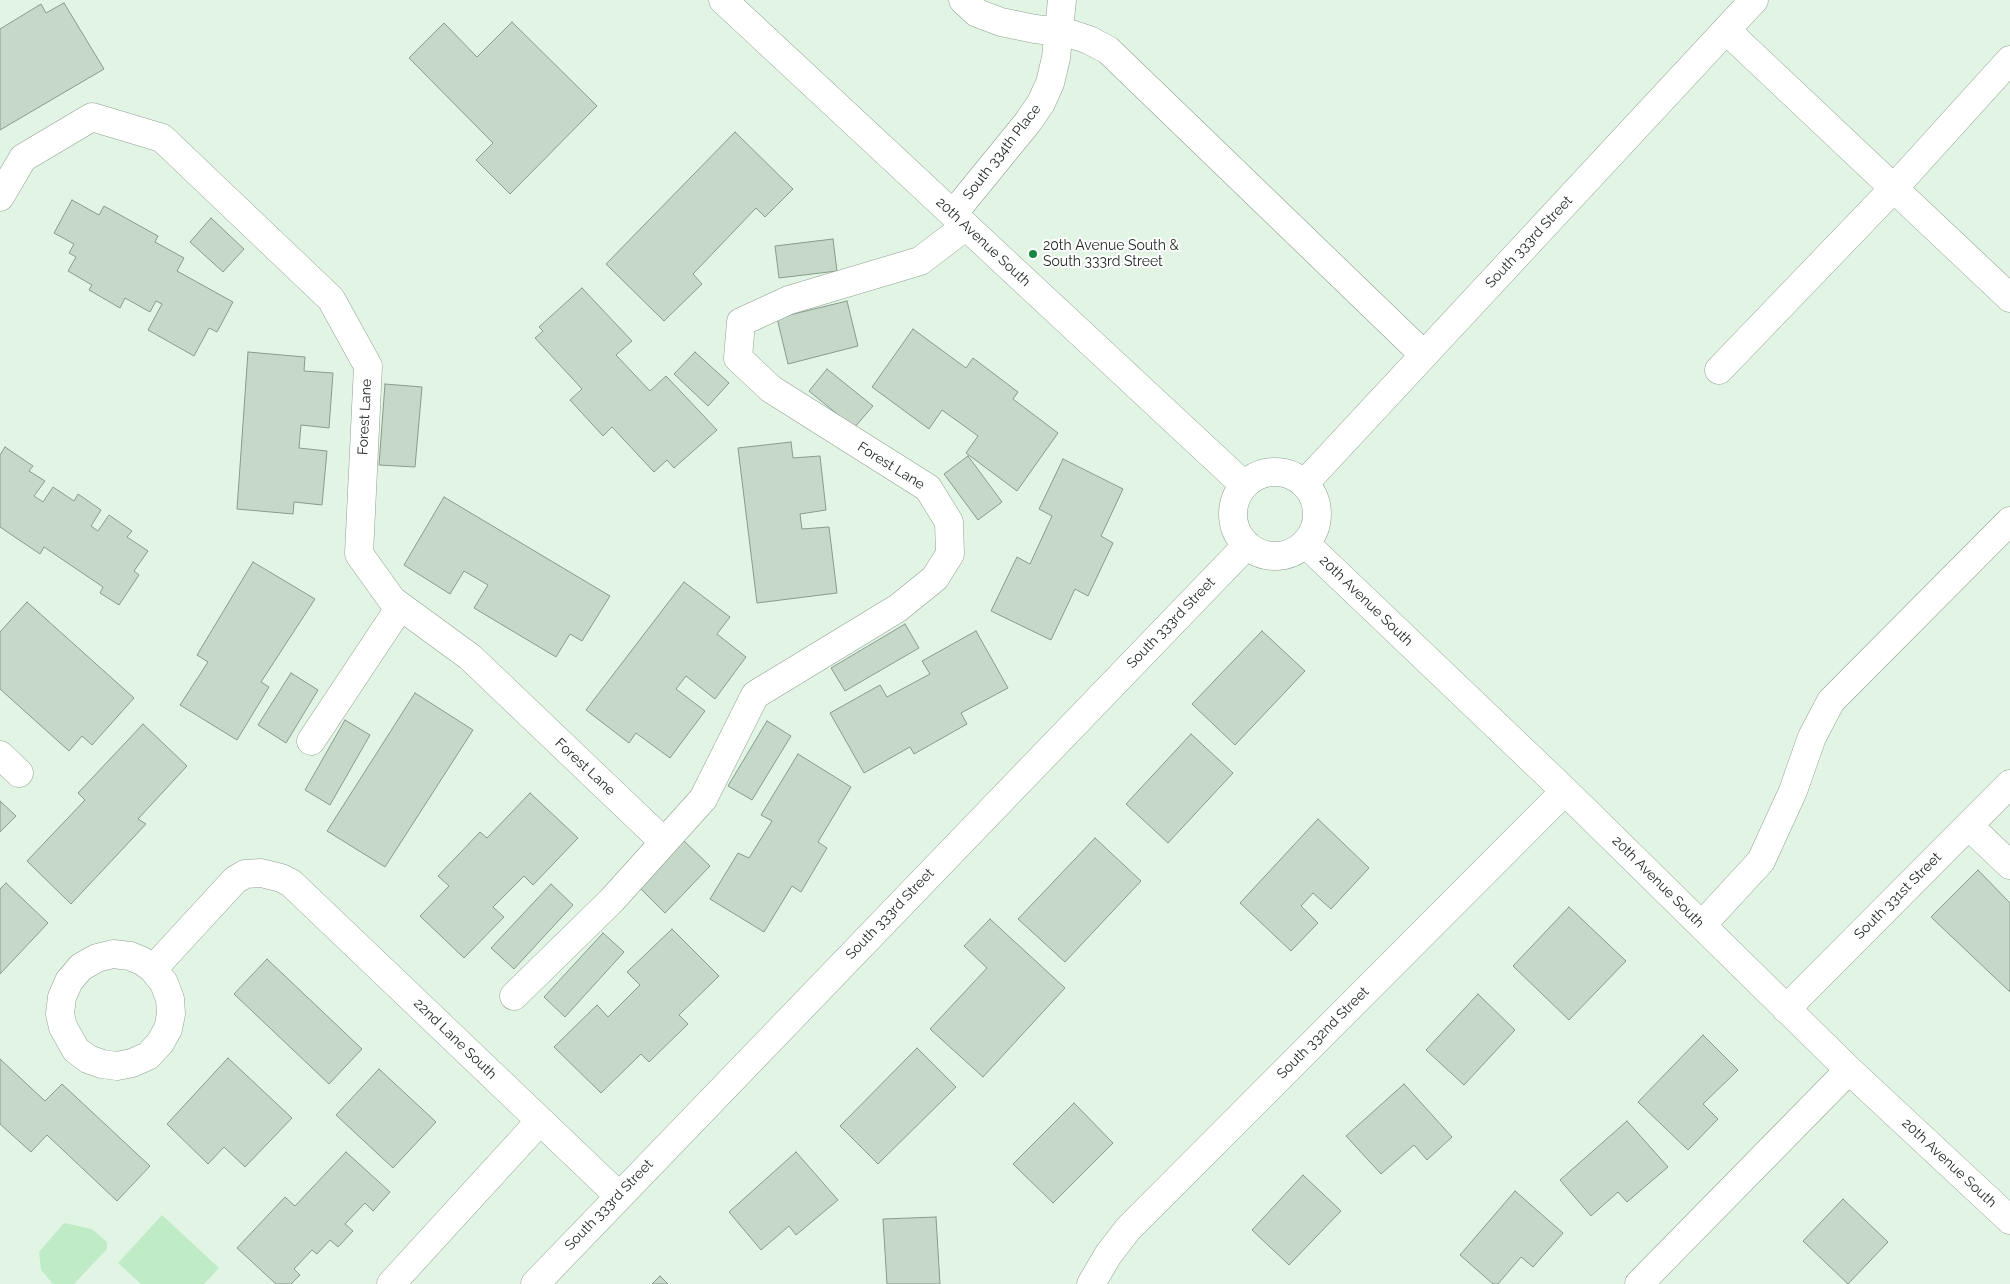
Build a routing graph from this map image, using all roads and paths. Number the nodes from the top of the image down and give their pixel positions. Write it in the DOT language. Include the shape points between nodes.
graph roads {
  1 [pos="723,0"];
  2 [pos="963,0"];
  3 [pos="1062,0"];
  4 [pos="1754,0"];
  5 [pos="1726,30"];
  6 [pos="1057,32"];
  7 [pos="2010,60"];
  8 [pos="1894,188"];
  9 [pos="0,197"];
  10 [pos="960,220"];
  11 [pos="2010,298"];
  12 [pos="1424,355"];
  13 [pos="1719,370"];
  14 [pos="1304,484"];
  15 [pos="1244,485"];
  16 [pos="2010,521"];
  17 [pos="1306,543"];
  18 [pos="1247,545"];
  19 [pos="400,607"];
  20 [pos="311,741"];
  21 [pos="2010,784"];
  22 [pos="1565,791"];
  23 [pos="1969,826"];
  24 [pos="664,842"];
  25 [pos="2010,865"];
  26 [pos="1702,926"];
  27 [pos="153,969"];
  28 [pos="514,996"];
  29 [pos="1786,1009"];
  30 [pos="1849,1070"];
  31 [pos="540,1121"];
  32 [pos="618,1195"];
  33 [pos="2010,1220"];
  34 [pos="390,1284"];
  35 [pos="535,1284"];
  36 [pos="1091,1284"];
  37 [pos="1639,1284"];
  1 -- 10 [label="street, 20th Avenue South"];
  2 -- 6 [label="street" via="976,13 1001,22"];
  3 -- 6 [label="street, South 334th Place"];
  4 -- 5 [label="street, South 333rd Street"];
  5 -- 8 [label="street"];
  5 -- 12 [label="street, South 333rd Street"];
  6 -- 10 [label="street, South 334th Place" via="1056,58 1050,83 1040,103"];
  6 -- 12 [label="street" via="1089,40 1122,61"];
  7 -- 8 [label="street"];
  8 -- 11 [label="street"];
  8 -- 13 [label="street"];
  9 -- 19 [label="street, Forest Lane" via="23,158 92,117 162,138 331,299 368,366 359,554"];
  10 -- 15 [label="street, 20th Avenue South"];
  10 -- 24 [label="street, Forest Lane" via="920,261 789,300 741,322 738,358 771,389 928,488 949,522 950,554 935,578 898,608 755,695 703,798"];
  12 -- 14 [label="street, South 333rd Street"];
  14 -- 15 [label="street" via="1284,473 1270,472 1256,476"];
  14 -- 17 [label="street" via="1315,502 1316,516"];
  15 -- 18 [label="street" via="1232,511 1234,526"];
  16 -- 26 [label="street" via="1831,701 1812,737 1761,861"];
  17 -- 18 [label="street" via="1279,556 1265,555"];
  17 -- 22 [label="street, 20th Avenue South"];
  18 -- 32 [label="street, South 333rd Street"];
  19 -- 20 [label="street"];
  19 -- 24 [label="street, Forest Lane" via="470,657"];
  21 -- 23 [label="street, South 331st Street"];
  22 -- 26 [label="street, 20th Avenue South"];
  22 -- 36 [label="street, South 332nd Street" via="1128,1229"];
  23 -- 25 [label="street"];
  23 -- 29 [label="street, South 331st Street"];
  24 -- 28 [label="street, Forest Lane" via="612,900"];
  26 -- 29 [label="street, 20th Avenue South"];
  27 -- 27 [label="street" via="164,982 171,1014 168,1030 148,1056 117,1066 95,1061 76,1050 63,1027 60,1014 68,981 81,967 113,954 130,956"];
  27 -- 31 [label="street, 22nd Lane South" via="235,880 245,874 261,873 292,883"];
  29 -- 30 [label="street, 20th Avenue South"];
  30 -- 33 [label="street, 20th Avenue South"];
  30 -- 37 [label="street"];
  31 -- 32 [label="street, 22nd Lane South"];
  31 -- 34 [label="street"];
  32 -- 35 [label="street, South 333rd Street"];
}
